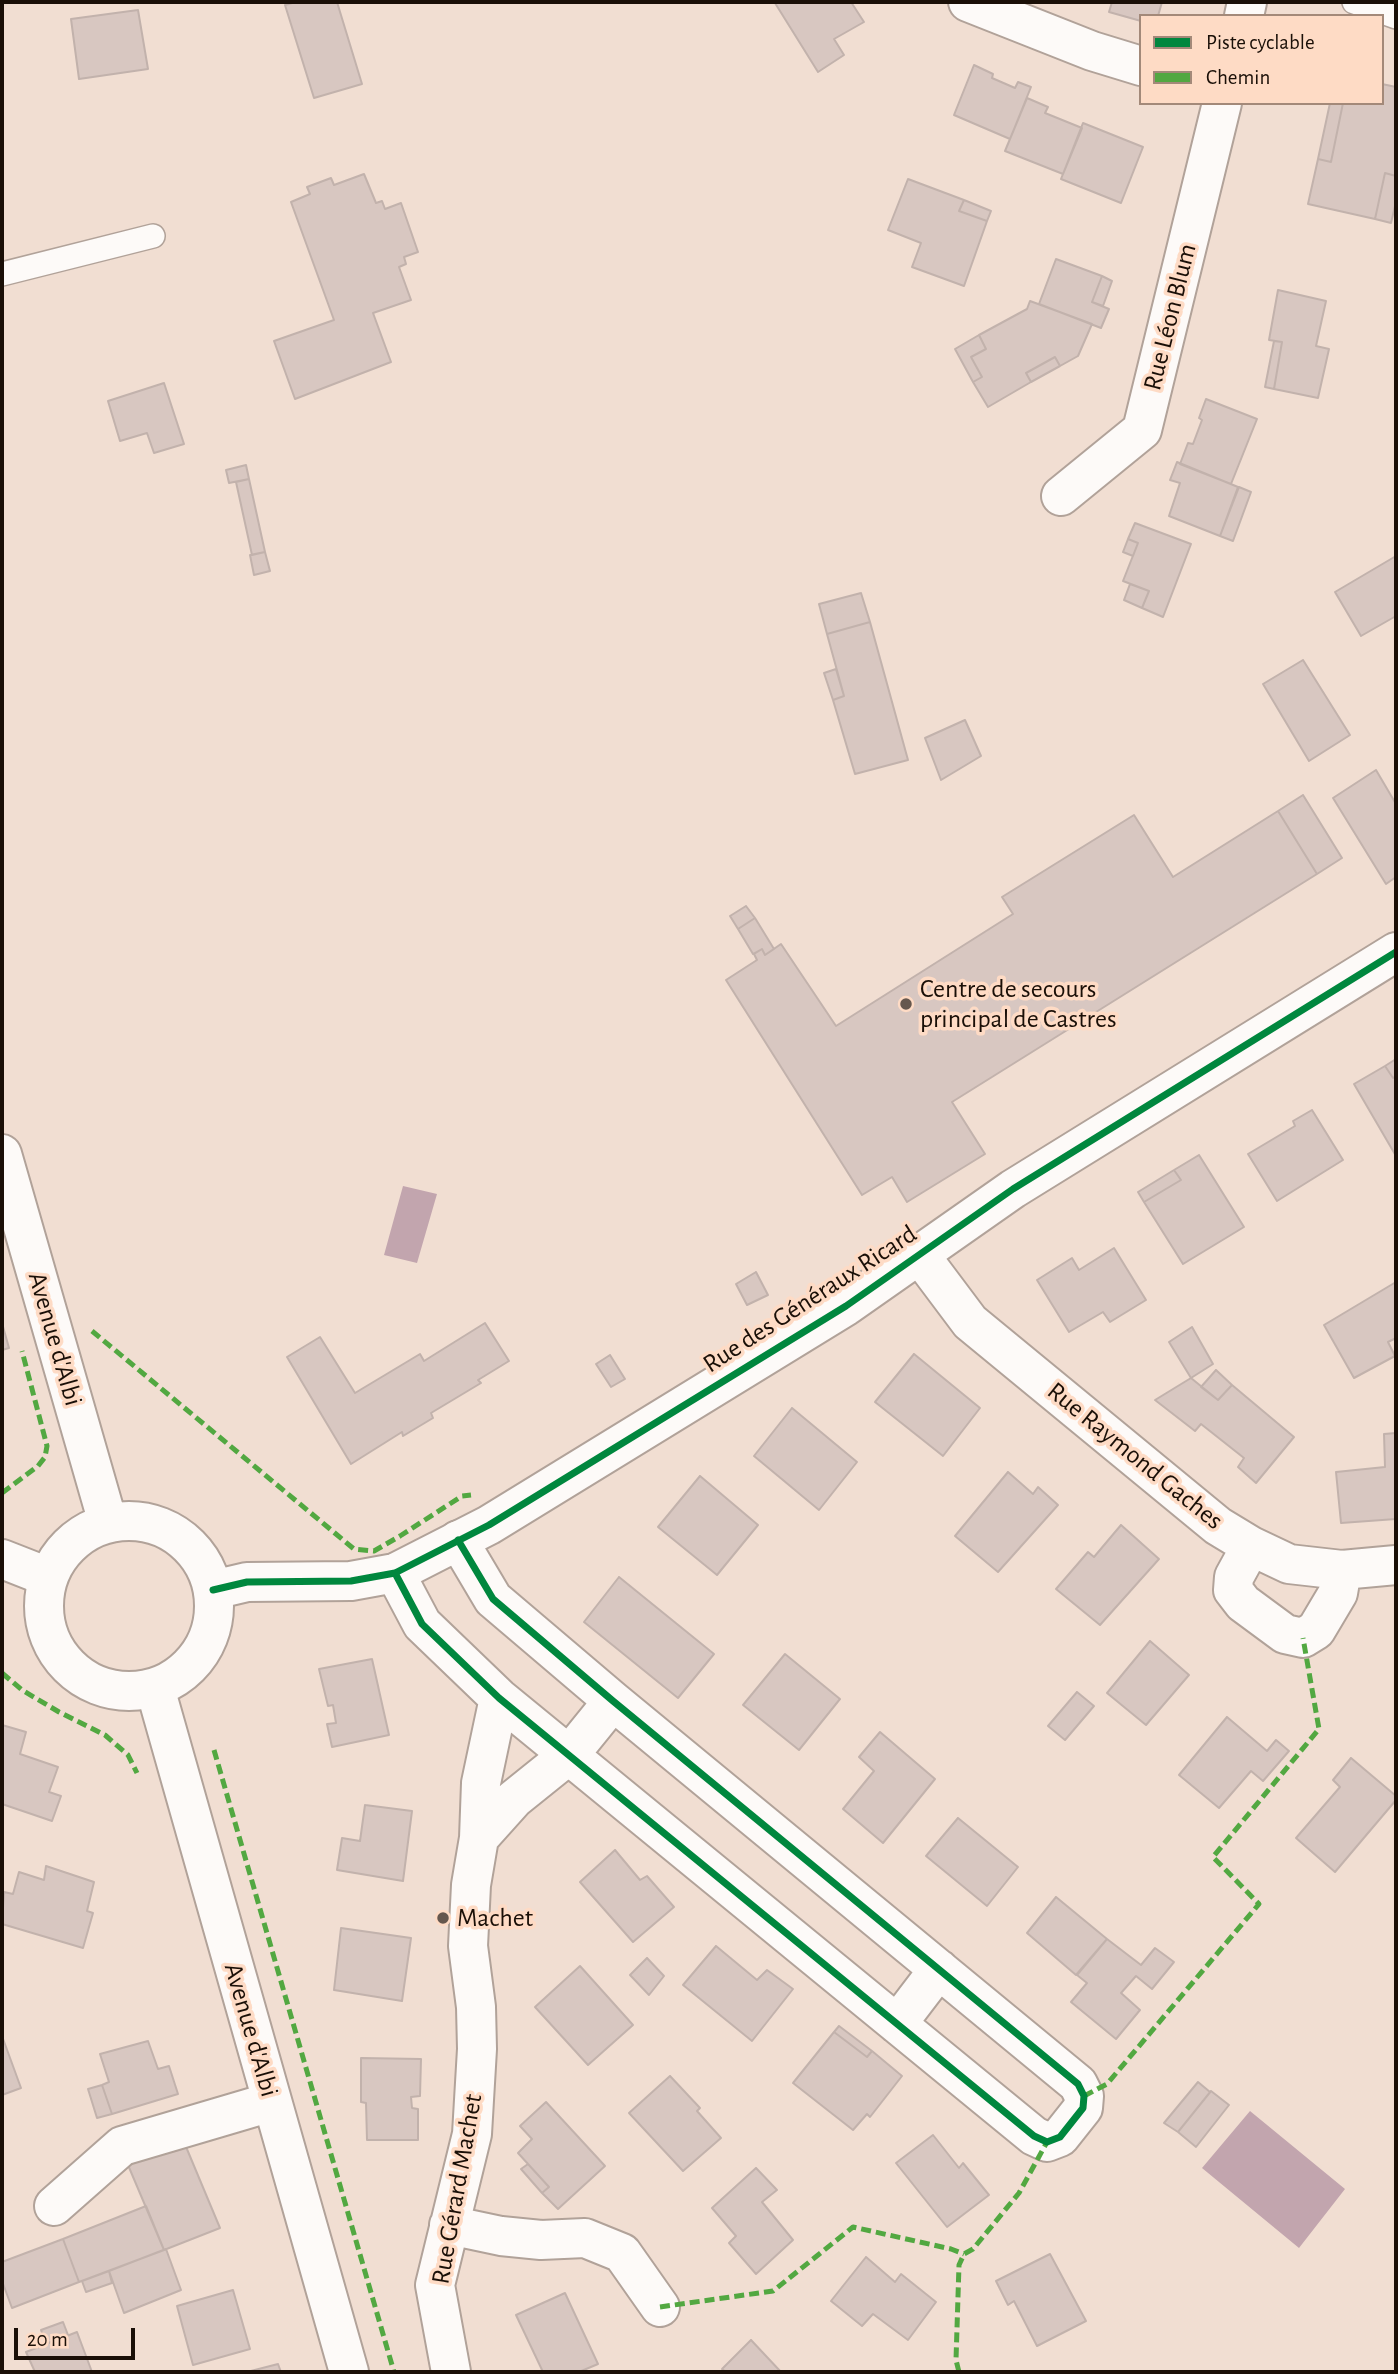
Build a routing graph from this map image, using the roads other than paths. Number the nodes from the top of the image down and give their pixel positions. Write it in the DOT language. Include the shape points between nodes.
graph roads {
  1 [pos="968,2"];
  2 [pos="1354,2"];
  3 [pos="1396,18"];
  4 [pos="1139,65"];
  5 [pos="1222,105"];
  6 [pos="153,236"];
  7 [pos="2,274"];
  8 [pos="1061,496"];
  9 [pos="1396,951"];
  10 [pos="2,1154"];
  11 [pos="919,1254"];
  12 [pos="108,1523"];
  13 [pos="458,1540"];
  14 [pos="1251,1546"];
  15 [pos="2,1559"];
  16 [pos="1396,1565"];
  17 [pos="1342,1570"];
  18 [pos="395,1573"];
  19 [pos="48,1577"];
  20 [pos="214,1590"];
  21 [pos="155,1688"];
  22 [pos="499,1698"];
  23 [pos="613,1702"];
  24 [pos="570,1754"];
  25 [pos="479,1838"];
  26 [pos="939,1969"];
  27 [pos="897,2024"];
  28 [pos="271,2102"];
  29 [pos="54,2206"];
  30 [pos="449,2225"];
  31 [pos="660,2307"];
  32 [pos="349,2372"];
  33 [pos="451,2372"];
  1 -- 4 [label="street"];
  2 -- 3 [label="lane"];
  5 -- 8 [label="street, Rue Léon Blum" via="1142,430"];
  6 -- 7 [label="lane"];
  9 -- 11 [label="street, Rue des Généraux Ricard" via="1013,1189"];
  10 -- 12 [label="street, Avenue d'Albi"];
  11 -- 13 [label="street, Rue des Généraux Ricard" via="846,1306"];
  11 -- 14 [label="street, Rue Raymond Gaches" via="970,1322 1218,1526"];
  12 -- 19 [label="street" via="73,1541"];
  12 -- 20 [label="street" via="139,1521 164,1528 202,1561"];
  13 -- 18 [label="street, Rue des Généraux Ricard"];
  13 -- 23 [label="street" via="493,1600"];
  14 -- 17 [label="street, Rue Raymond Gaches" via="1289,1564"];
  14 -- 17 [label="street" via="1234,1577 1233,1590 1284,1634 1303,1638 1316,1630 1338,1593"];
  15 -- 19 [label="street"];
  16 -- 17 [label="street, Rue Raymond Gaches"];
  18 -- 20 [label="street, Rue des Généraux Ricard" via="351,1581 247,1582"];
  18 -- 22 [label="street" via="422,1624"];
  19 -- 21 [label="street" via="47,1631 59,1655 78,1674 101,1686 127,1691"];
  20 -- 21 [label="street" via="209,1636 196,1658"];
  21 -- 28 [label="street, Avenue d'Albi"];
  22 -- 24 [label="street"];
  22 -- 25 [label="street, Rue Gérard Machet" via="481,1783"];
  23 -- 24 [label="street"];
  23 -- 26 [label="street"];
  24 -- 25 [label="street" via="514,1799"];
  24 -- 27 [label="street"];
  25 -- 30 [label="street, Rue Gérard Machet" via="468,1945 476,2007 476,2091 472,2134"];
  26 -- 27 [label="street"];
  26 -- 27 [label="street" via="1078,2084 1083,2108 1060,2137 1047,2142"];
  28 -- 29 [label="street" via="122,2146"];
  28 -- 32 [label="street, Avenue d'Albi"];
  30 -- 31 [label="street" via="514,2238 584,2238 622,2253"];
  30 -- 33 [label="street, Rue Gérard Machet" via="435,2285"];
}
